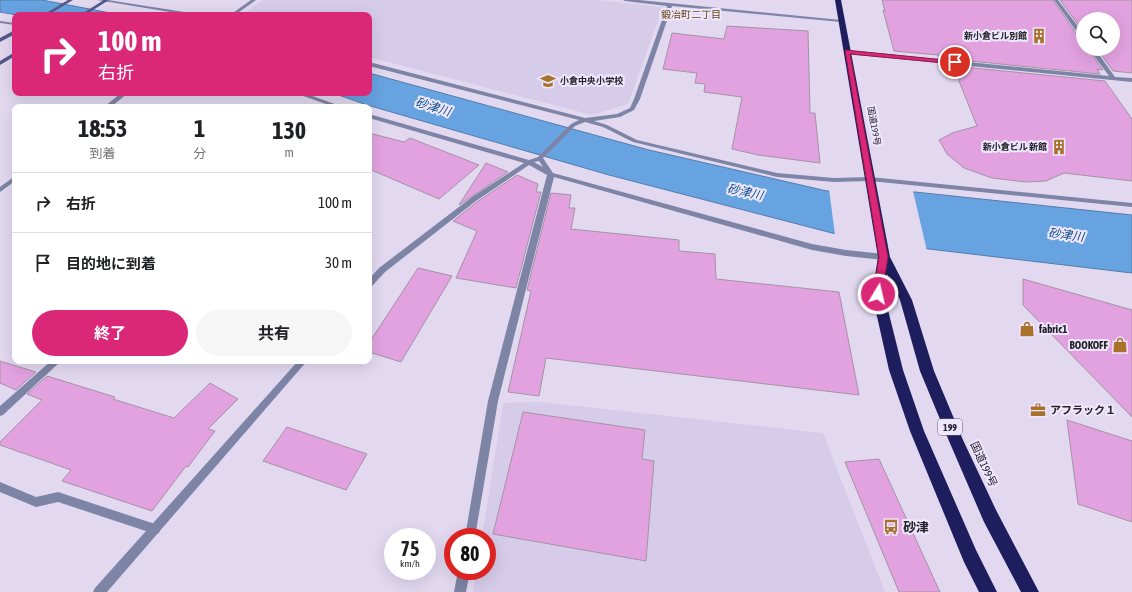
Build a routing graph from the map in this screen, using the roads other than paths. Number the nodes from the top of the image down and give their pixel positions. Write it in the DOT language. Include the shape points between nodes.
graph roads {
  1 [pos="71,0"];
  2 [pos="106,0"];
  3 [pos="254,0"];
  4 [pos="625,0"];
  5 [pos="838,0"];
  6 [pos="1056,0"];
  7 [pos="652,2"];
  8 [pos="99,3"];
  9 [pos="670,6"];
  10 [pos="50,12"];
  11 [pos="86,12"];
  12 [pos="179,12"];
  13 [pos="236,12"];
  14 [pos="841,21"];
  15 [pos="0,22"];
  16 [pos="12,24"];
  17 [pos="1076,27"];
  18 [pos="12,34"];
  19 [pos="0,40"];
  20 [pos="847,52"];
  21 [pos="12,56"];
  22 [pos="1097,56"];
  23 [pos="0,63"];
  24 [pos="372,65"];
  25 [pos="1112,78"];
  26 [pos="1132,80"];
  27 [pos="121,96"];
  28 [pos="307,96"];
  29 [pos="111,104"];
  30 [pos="329,104"];
  31 [pos="372,117"];
  32 [pos="585,120"];
  33 [pos="540,158"];
  34 [pos="530,162"];
  35 [pos="551,174"];
  36 [pos="12,180"];
  37 [pos="870,183"];
  38 [pos="0,190"];
  39 [pos="1132,205"];
  40 [pos="882,252"];
  41 [pos="372,281"];
  42 [pos="54,364"];
  43 [pos="299,364"];
  44 [pos="0,412"];
  45 [pos="0,488"];
  46 [pos="472,528"];
  47 [pos="155,529"];
  48 [pos="462,580"];
  49 [pos="99,592"];
  50 [pos="460,592"];
  51 [pos="988,592"];
  52 [pos="1030,592"];
  1 -- 10 [label="street"];
  2 -- 8 [label="street"];
  2 -- 12 [label="street"];
  3 -- 13 [label="street"];
  4 -- 7 [label="street"];
  5 -- 14 [label="highway, 国道199号 / 199"];
  6 -- 17 [label="street"];
  7 -- 9 [label="street"];
  8 -- 11 [label="street"];
  9 -- 14 [label="street"];
  9 -- 32 [label="street" via="632,109 618,116"];
  14 -- 20 [label="highway, 国道199号 / 199"];
  15 -- 16 [label="street"];
  18 -- 19 [label="street"];
  20 -- 25 [label="street"];
  20 -- 37 [label="highway, 国道199号 / 199"];
  21 -- 23 [label="street"];
  22 -- 25 [label="street"];
  24 -- 32 [label="street"];
  25 -- 26 [label="street"];
  27 -- 29 [label="street"];
  28 -- 30 [label="street"];
  31 -- 34 [label="street"];
  32 -- 33 [label="street" via="573,125"];
  32 -- 37 [label="street" via="606,126 635,141 777,174"];
  33 -- 34 [label="street"];
  33 -- 35 [label="street"];
  34 -- 35 [label="street"];
  34 -- 41 [label="street" via="474,199 382,270"];
  35 -- 40 [label="street" via="812,247 846,253"];
  35 -- 46 [label="street" via="493,401"];
  36 -- 38 [label="street"];
  37 -- 39 [label="street"];
  37 -- 40 [label="highway, 国道199号 / 199"];
  40 -- 51 [label="highway, 国道199号 / 199" via="878,294 896,370 917,431"];
  40 -- 52 [label="highway, 国道199号 / 199" via="906,300 927,370 956,442 990,516"];
  42 -- 44 [label="street"];
  43 -- 47 [label="street"];
  45 -- 47 [label="street" via="36,502 58,497"];
  47 -- 49 [label="street"];
  48 -- 50 [label="street"];
}
